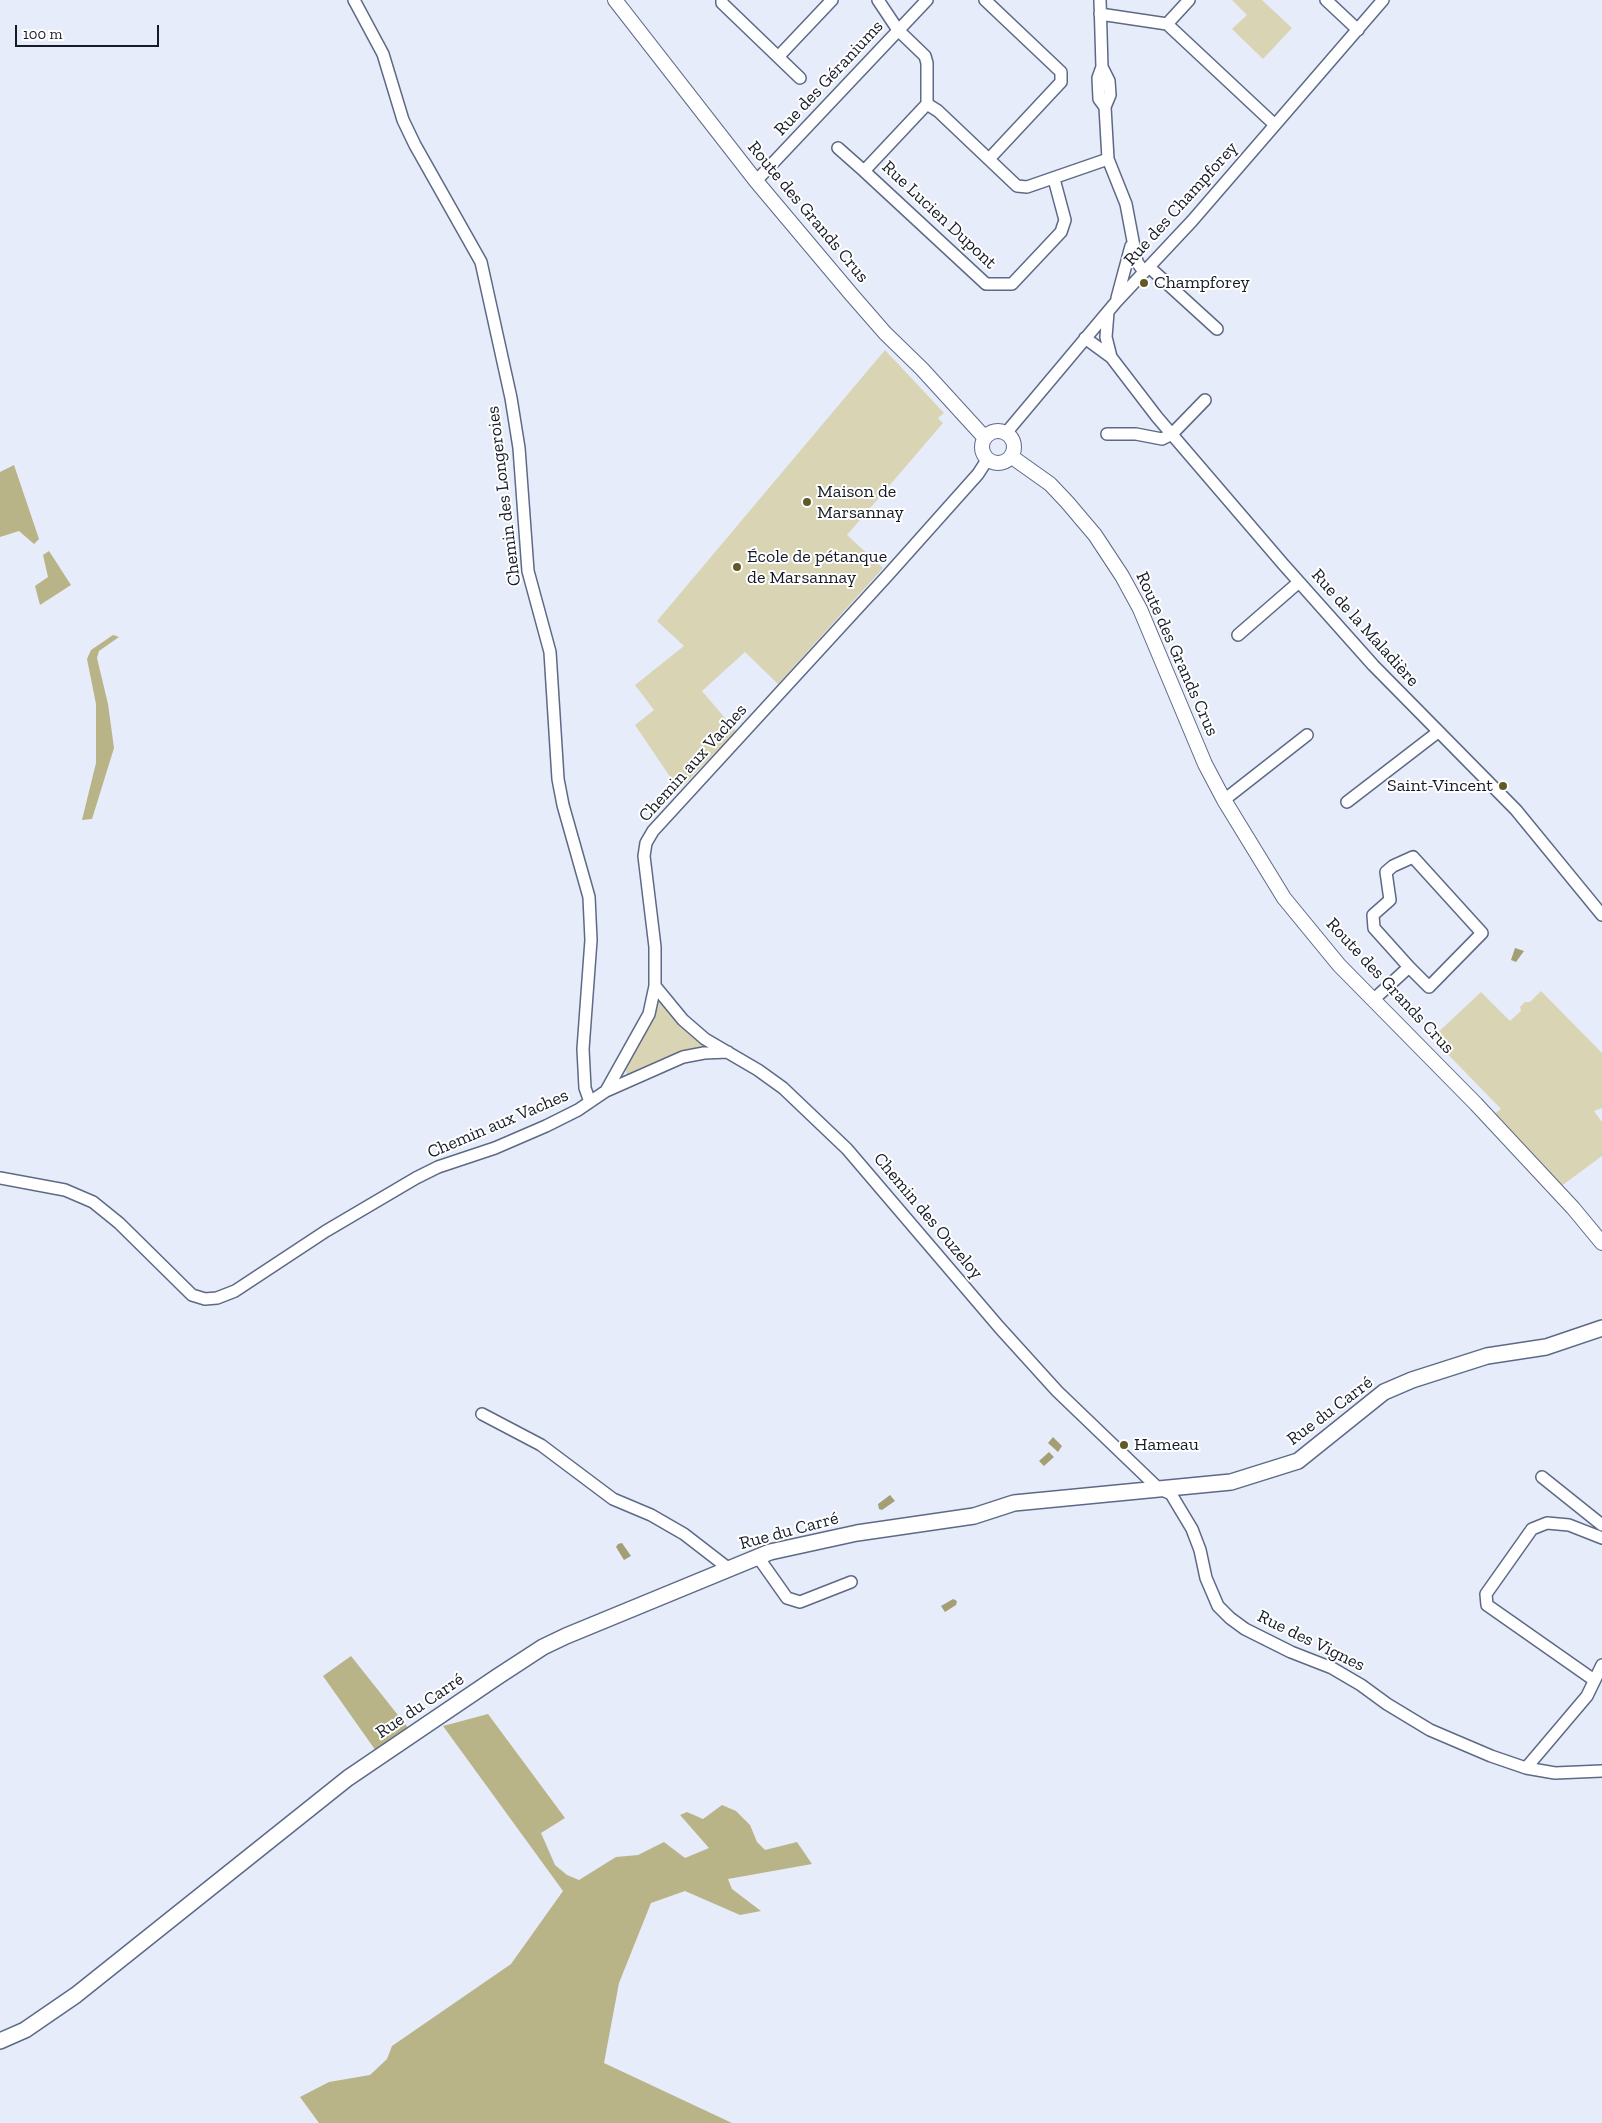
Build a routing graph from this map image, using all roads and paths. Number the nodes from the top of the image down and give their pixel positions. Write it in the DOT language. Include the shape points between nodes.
graph roads {
  1 [pos="354,0"];
  2 [pos="615,0"];
  3 [pos="722,0"];
  4 [pos="832,0"];
  5 [pos="878,0"];
  6 [pos="927,0"];
  7 [pos="985,0"];
  8 [pos="1100,0"];
  9 [pos="1189,0"];
  10 [pos="1326,0"];
  11 [pos="1383,0"];
  12 [pos="1100,14"];
  13 [pos="1167,24"];
  14 [pos="898,30"];
  15 [pos="1358,30"];
  16 [pos="778,57"];
  17 [pos="800,78"];
  18 [pos="928,104"];
  19 [pos="1275,126"];
  20 [pos="838,148"];
  21 [pos="988,159"];
  22 [pos="1108,159"];
  23 [pos="864,171"];
  24 [pos="1054,179"];
  25 [pos="756,181"];
  26 [pos="1132,238"];
  27 [pos="1143,273"];
  28 [pos="1124,275"];
  29 [pos="1116,302"];
  30 [pos="1108,312"];
  31 [pos="1217,329"];
  32 [pos="1088,334"];
  33 [pos="1106,338"];
  34 [pos="1111,357"];
  35 [pos="1205,400"];
  36 [pos="1006,433"];
  37 [pos="1107,434"];
  38 [pos="1172,434"];
  39 [pos="985,438"];
  40 [pos="1012,457"];
  41 [pos="987,460"];
  42 [pos="1299,582"];
  43 [pos="1238,634"];
  44 [pos="1438,732"];
  45 [pos="1307,735"];
  46 [pos="1224,800"];
  47 [pos="1347,802"];
  48 [pos="1602,915"];
  49 [pos="1409,968"];
  50 [pos="656,986"];
  51 [pos="1373,1000"];
  52 [pos="728,1052"];
  53 [pos="606,1091"];
  54 [pos="590,1102"];
  55 [pos="0,1178"];
  56 [pos="1602,1243"];
  57 [pos="1602,1328"];
  58 [pos="482,1414"];
  59 [pos="1542,1477"];
  60 [pos="1158,1488"];
  61 [pos="1602,1525"];
  62 [pos="1602,1538"];
  63 [pos="758,1558"];
  64 [pos="728,1568"];
  65 [pos="851,1582"];
  66 [pos="1602,1665"];
  67 [pos="1594,1680"];
  68 [pos="1526,1768"];
  69 [pos="1602,1771"];
  70 [pos="0,2041"];
  1 -- 54 [label="street, Chemin des Longeroies" via="383,54 403,120 415,145 481,262 497,333 519,448 528,571 550,652 558,779 589,897 591,940 583,1049 584,1088"];
  2 -- 25 [label="street, Route des Grands Crus"];
  3 -- 16 [label="street"];
  4 -- 16 [label="street"];
  5 -- 14 [label="street"];
  6 -- 14 [label="street, Rue des Géraniums"];
  7 -- 21 [label="street" via="1061,72 1061,82"];
  8 -- 12 [label="street"];
  9 -- 13 [label="street"];
  10 -- 15 [label="street"];
  11 -- 15 [label="street, Rue des Champforey"];
  12 -- 13 [label="street"];
  12 -- 22 [label="street" via="1102,67 1110,88 1105,107"];
  13 -- 19 [label="street"];
  14 -- 18 [label="street" via="925,56"];
  14 -- 25 [label="street, Rue des Géraniums"];
  15 -- 19 [label="street, Rue des Champforey"];
  16 -- 17 [label="street"];
  18 -- 21 [label="street"];
  18 -- 23 [label="street, Rue Lucien Dupont"];
  19 -- 27 [label="street, Rue des Champforey"];
  20 -- 23 [label="street, Rue Lucien Dupont"];
  21 -- 24 [label="street" via="1017,186"];
  22 -- 24 [label="street"];
  22 -- 26 [label="street" via="1126,204"];
  23 -- 24 [label="street, Rue Lucien Dupont" via="990,285 1012,284 1061,232 1065,220"];
  25 -- 39 [label="street, Route des Grands Crus" via="885,333"];
  26 -- 27 [label="street"];
  26 -- 28 [label="street"];
  27 -- 28 [label="street"];
  27 -- 29 [label="street, Rue des Champforey"];
  27 -- 31 [label="street"];
  28 -- 29 [label="street"];
  29 -- 30 [label="street, Rue des Champforey"];
  30 -- 32 [label="street, Rue des Champforey"];
  30 -- 33 [label="street, Rue de la Maladière"];
  32 -- 33 [label="street"];
  32 -- 34 [label="street, Rue de la Maladière"];
  32 -- 36 [label="street, Rue des Champforey"];
  33 -- 34 [label="street, Rue de la Maladière"];
  34 -- 38 [label="street, Rue de la Maladière"];
  35 -- 38 [label="street"];
  36 -- 39 [label="street" via="996,431"];
  36 -- 40 [label="street" via="1015,446"];
  37 -- 38 [label="street" via="1136,434 1162,439"];
  38 -- 42 [label="street, Rue de la Maladière"];
  39 -- 41 [label="street" via="982,450"];
  40 -- 41 [label="street" via="1000,464"];
  40 -- 46 [label="street, Route des Grands Crus" via="1050,484 1067,502 1095,534 1122,576 1140,609 1188,726"];
  41 -- 50 [label="street, Chemin aux Vaches" via="887,576 653,831 646,843 644,856 655,946"];
  42 -- 43 [label="street"];
  42 -- 44 [label="street, Rue de la Maladière"];
  44 -- 47 [label="street"];
  44 -- 48 [label="street, Rue de la Maladière" via="1516,810"];
  45 -- 46 [label="street"];
  46 -- 51 [label="street, Route des Grands Crus" via="1284,898 1339,965"];
  49 -- 49 [label="street" via="1429,987 1482,933 1413,857 1386,872 1390,900 1373,915 1374,928"];
  49 -- 51 [label="street"];
  50 -- 52 [label="street, Chemin des Ouzeloy" via="683,1020 705,1039"];
  50 -- 53 [label="street, Chemin aux Vaches" via="649,1014"];
  51 -- 56 [label="street, Route des Grands Crus" via="1476,1104"];
  52 -- 53 [label="street" via="683,1057"];
  52 -- 60 [label="street, Chemin des Ouzeloy" via="783,1088 848,1149 1057,1391"];
  53 -- 54 [label="street, Chemin aux Vaches"];
  54 -- 55 [label="street, Chemin aux Vaches" via="546,1126 416,1178 326,1231 235,1291 217,1298 192,1295 93,1202 65,1190"];
  57 -- 60 [label="main road, Rue du Carré" via="1546,1347 1487,1356 1384,1392 1298,1461 1231,1482"];
  58 -- 64 [label="street" via="541,1445 613,1499 684,1534"];
  59 -- 61 [label="street"];
  60 -- 63 [label="main road, Rue du Carré" via="1014,1503 974,1516 857,1533 770,1552"];
  60 -- 68 [label="street, Rue des Vignes" via="1171,1494 1192,1529 1218,1606 1245,1630 1332,1668 1430,1730"];
  62 -- 67 [label="street" via="1569,1525 1547,1524 1532,1529 1486,1594 1487,1605"];
  63 -- 64 [label="main road, Rue du Carré"];
  63 -- 65 [label="street" via="787,1598 800,1602"];
  64 -- 70 [label="main road, Rue du Carré" via="543,1647 355,1773 76,1995 25,2030"];
  66 -- 67 [label="street"];
  67 -- 68 [label="street" via="1587,1696"];
  68 -- 69 [label="street, Rue des Vignes" via="1555,1774"];
}
